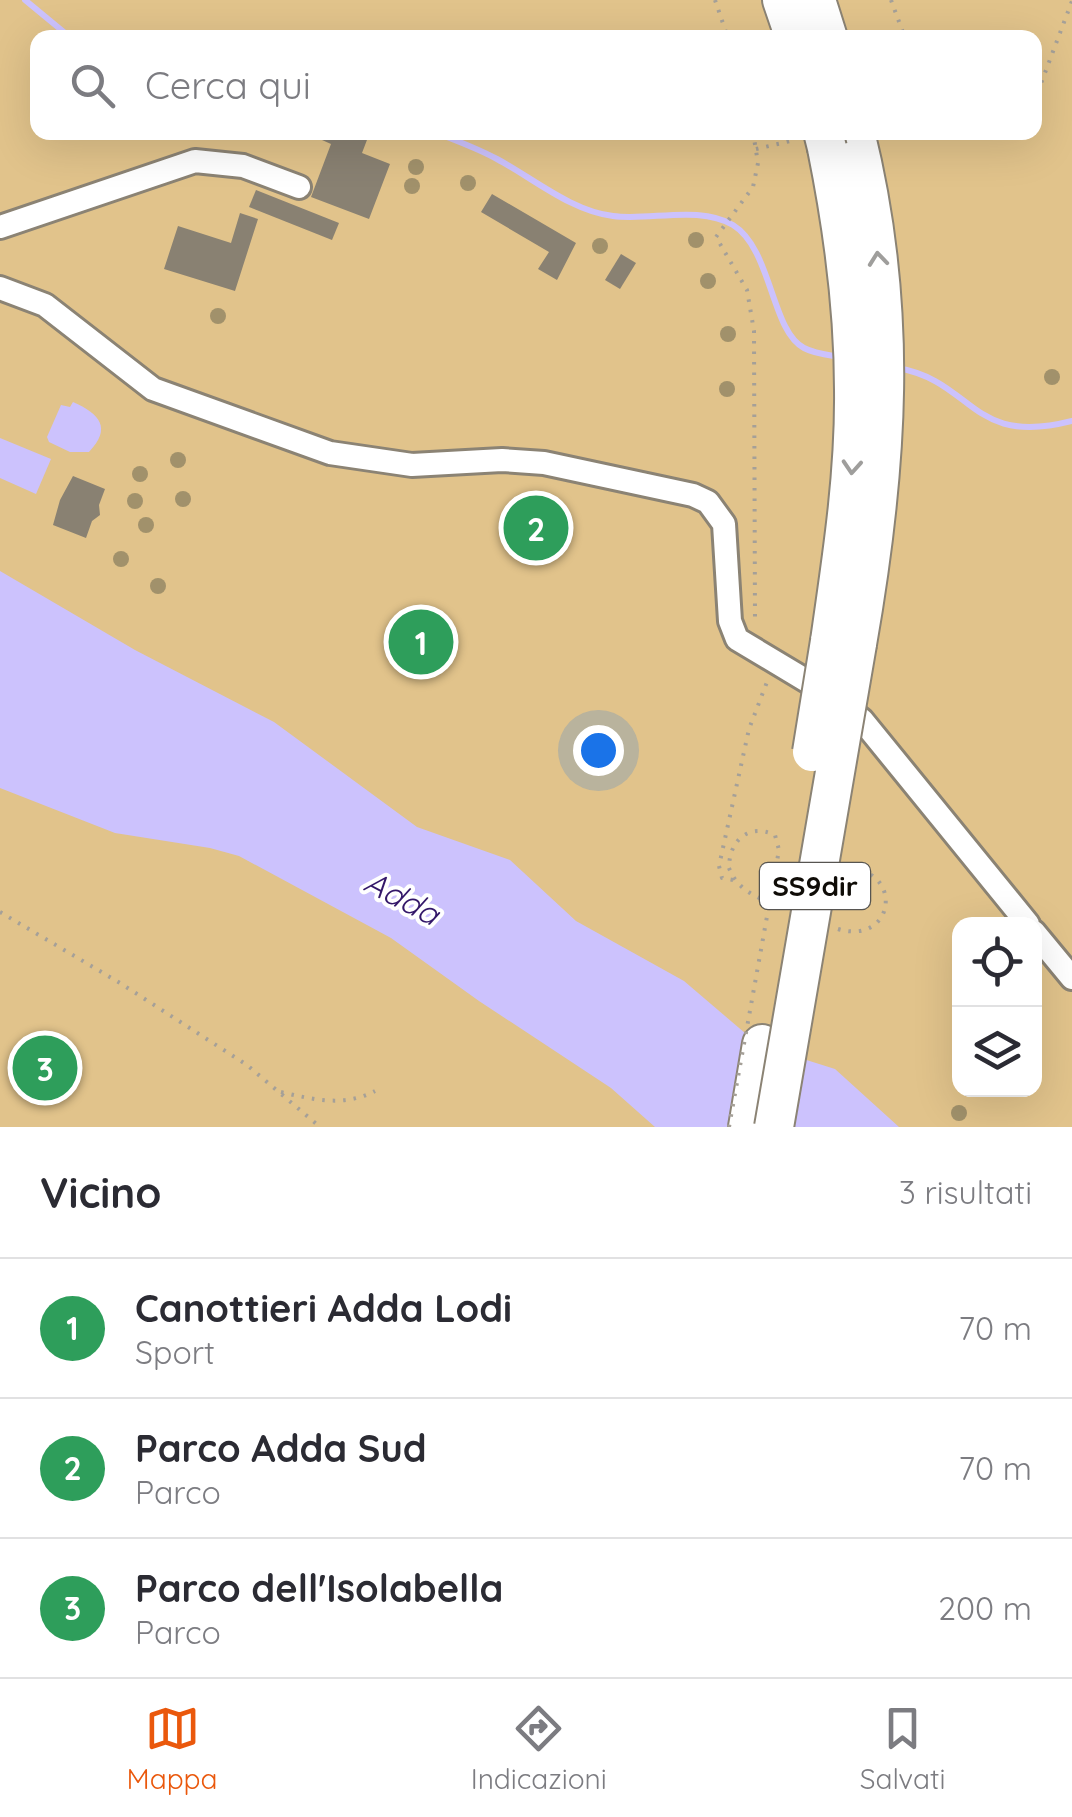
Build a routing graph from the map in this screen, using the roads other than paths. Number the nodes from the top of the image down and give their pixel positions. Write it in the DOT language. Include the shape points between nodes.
graph roads {
  1 [pos="782,0"];
  2 [pos="816,0"];
  3 [pos="793,30"];
  4 [pos="825,30"];
  5 [pos="834,140"];
  6 [pos="299,187"];
  7 [pos="0,227"];
  8 [pos="0,288"];
  9 [pos="844,642"];
  10 [pos="1022,917"];
  11 [pos="1042,942"];
  12 [pos="1072,978"];
  13 [pos="748,1127"];
  14 [pos="774,1127"];
  1 -- 3 [label="highway"];
  2 -- 4 [label="highway"];
  5 -- 9 [label="highway, SS9dir" via="844,254 869,363 881,482 873,553"];
  6 -- 7 [label="street" via="243,166 194,161"];
  8 -- 10 [label="street" via="45,305 153,388 330,453 412,465 544,463 708,502 724,524 732,631 862,720"];
  9 -- 13 [label="highway, SS9dir, bridge"];
  9 -- 14 [label="highway, SS9dir, bridge"];
  11 -- 12 [label="street"];
}
